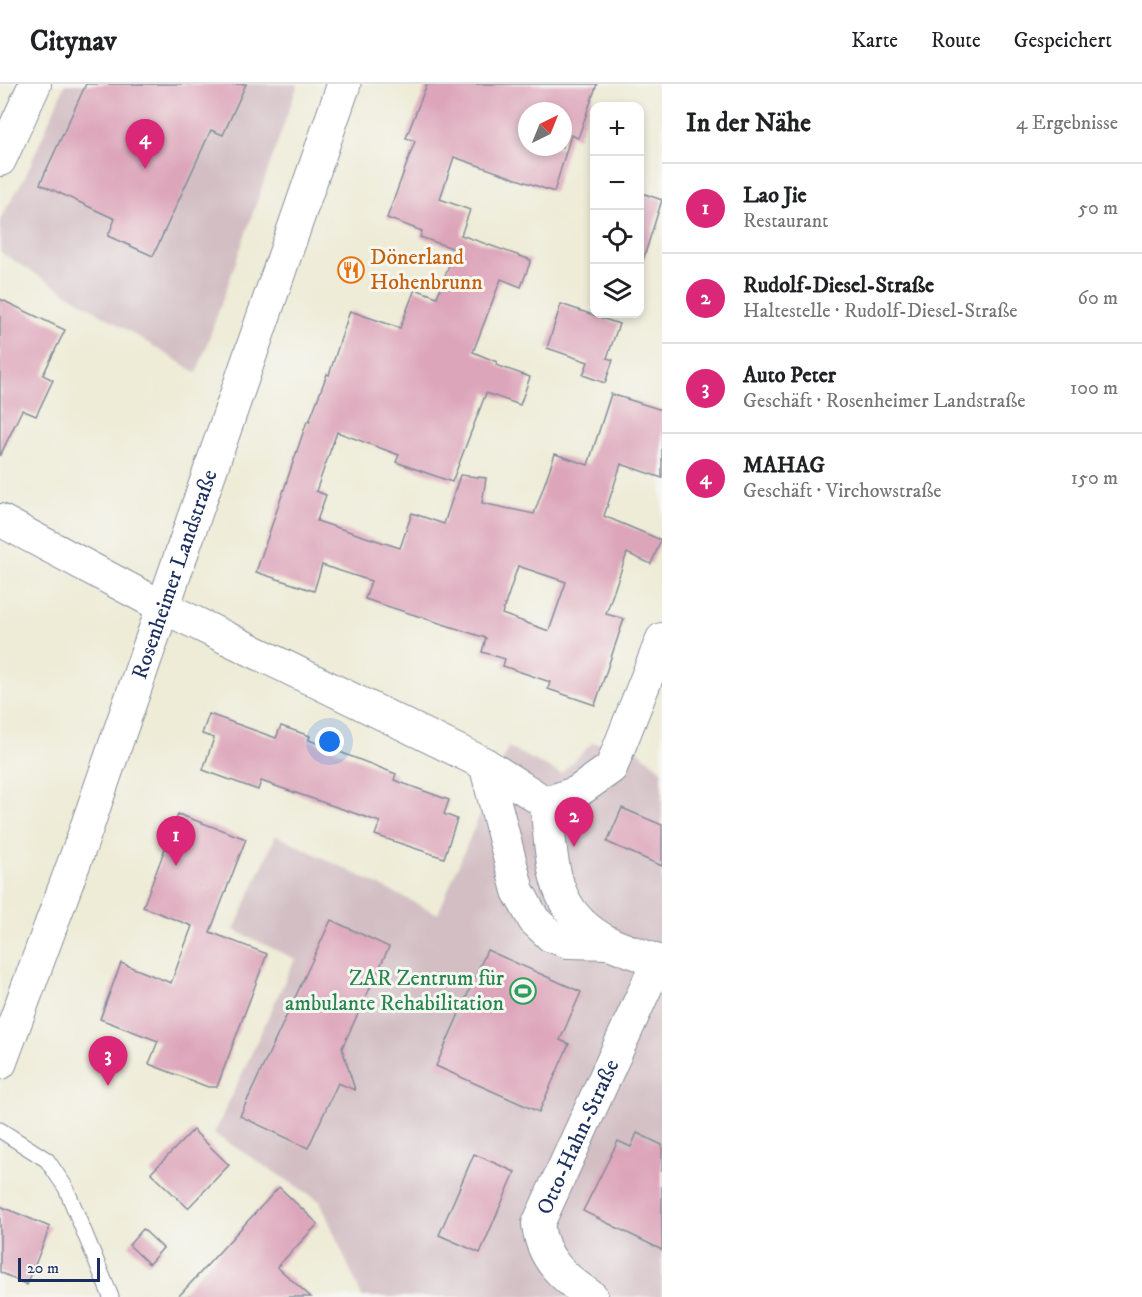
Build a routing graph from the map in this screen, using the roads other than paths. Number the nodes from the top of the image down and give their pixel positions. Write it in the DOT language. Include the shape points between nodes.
graph roads {
  1 [pos="35,84"];
  2 [pos="344,84"];
  3 [pos="4,144"];
  4 [pos="0,520"];
  5 [pos="163,607"];
  6 [pos="662,639"];
  7 [pos="485,764"];
  8 [pos="546,803"];
  9 [pos="609,943"];
  10 [pos="660,962"];
  11 [pos="0,1063"];
  12 [pos="0,1130"];
  13 [pos="111,1297"];
  14 [pos="592,1297"];
  1 -- 3 [label="street"];
  2 -- 5 [label="main road, Rosenheimer Landstraße"];
  4 -- 5 [label="street"];
  5 -- 7 [label="street"];
  5 -- 11 [label="main road, Rosenheimer Landstraße"];
  6 -- 8 [label="street" via="610,768 577,792"];
  7 -- 8 [label="street"];
  7 -- 9 [label="street" via="518,891 534,920 551,936 568,942"];
  8 -- 9 [label="street" via="555,880 565,906"];
  9 -- 10 [label="street"];
  10 -- 14 [label="street, Otto-Hahn-Straße" via="538,1224 540,1243 550,1261"];
  12 -- 13 [label="lane" via="46,1160 66,1188"];
}
